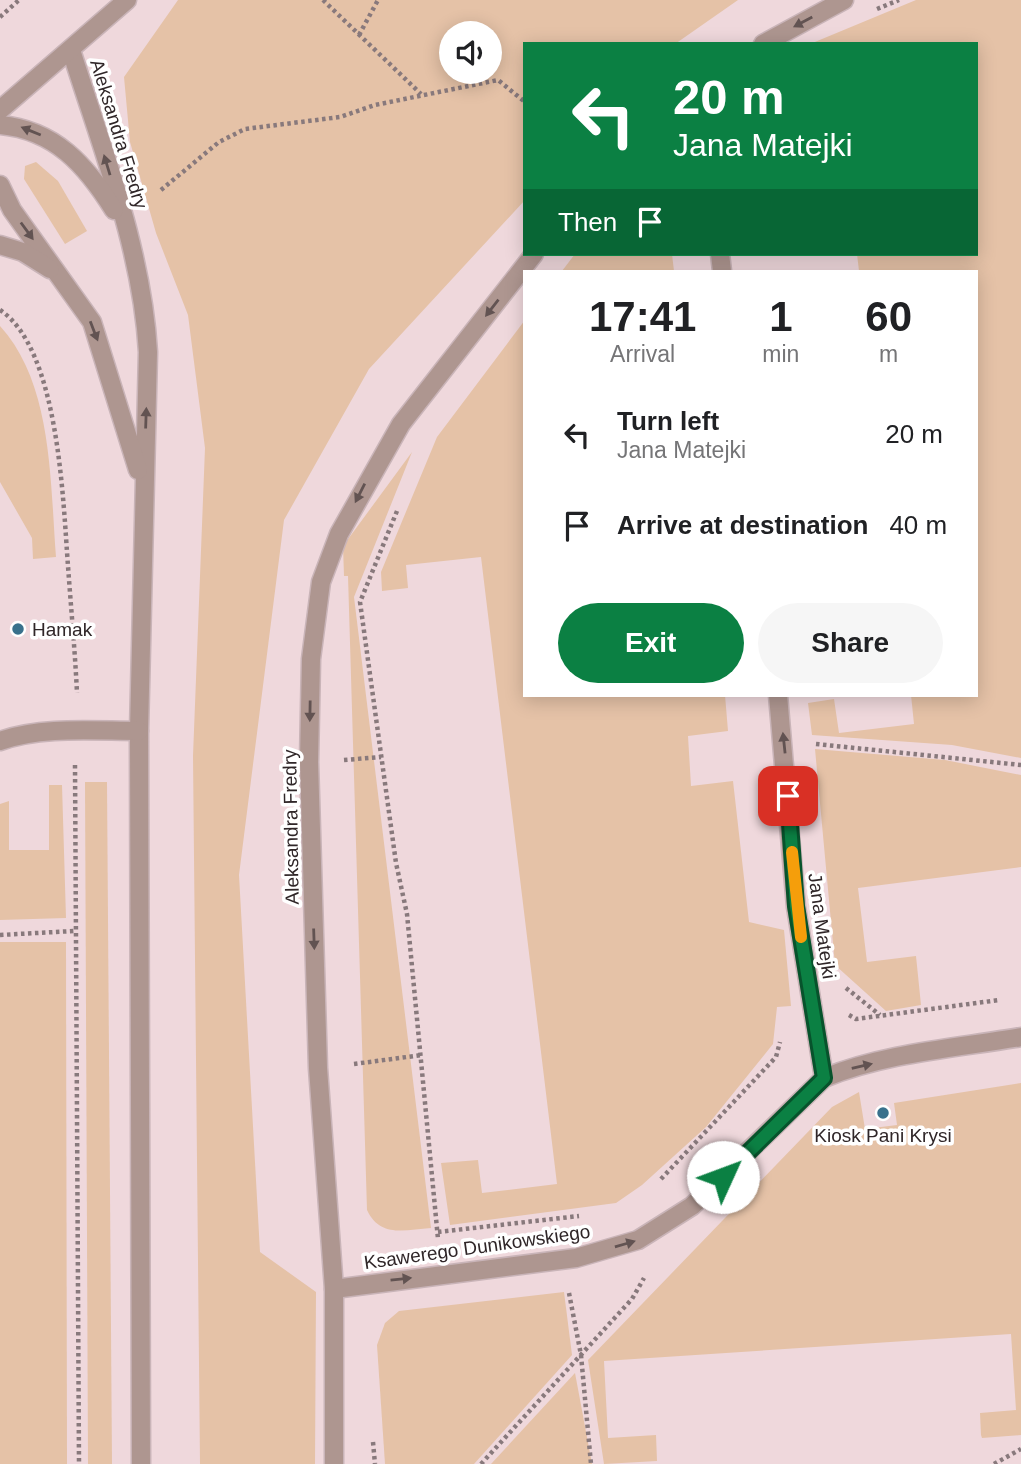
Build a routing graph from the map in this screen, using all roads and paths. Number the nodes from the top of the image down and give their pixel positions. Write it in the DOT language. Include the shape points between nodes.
graph roads {
  1 [pos="19,0"];
  2 [pos="127,0"];
  3 [pos="323,0"];
  4 [pos="378,0"];
  5 [pos="844,0"];
  6 [pos="0,17"];
  7 [pos="359,35"];
  8 [pos="767,42"];
  9 [pos="71,50"];
  10 [pos="422,94"];
  11 [pos="523,100"];
  12 [pos="0,110"];
  13 [pos="0,125"];
  14 [pos="0,185"];
  15 [pos="161,190"];
  16 [pos="127,230"];
  17 [pos="0,245"];
  18 [pos="532,256"];
  19 [pos="58,274"];
  20 [pos="0,310"];
  21 [pos="143,487"];
  22 [pos="400,505"];
  23 [pos="778,697"];
  24 [pos="75,731"];
  25 [pos="139,732"];
  26 [pos="0,741"];
  27 [pos="784,741"];
  28 [pos="1021,765"];
  29 [pos="74,931"];
  30 [pos="0,935"];
  31 [pos="1007,999"];
  32 [pos="813,1012"];
  33 [pos="1021,1037"];
  34 [pos="422,1055"];
  35 [pos="318,1068"];
  36 [pos="824,1078"];
  37 [pos="653,1188"];
  38 [pos="436,1213"];
  39 [pos="590,1215"];
  40 [pos="438,1232"];
  41 [pos="638,1240"];
  42 [pos="567,1282"];
  43 [pos="334,1289"];
  44 [pos="581,1355"];
  45 [pos="1021,1448"];
  46 [pos="79,1464"];
  47 [pos="141,1464"];
  48 [pos="334,1464"];
  49 [pos="481,1464"];
  50 [pos="591,1464"];
  51 [pos="994,1464"];
  1 -- 6 [label="path"];
  2 -- 9 [label="street"];
  3 -- 7 [label="path"];
  4 -- 7 [label="path"];
  5 -- 8 [label="street, one-way"];
  7 -- 10 [label="path"];
  9 -- 12 [label="street"];
  16 -- 9 [label="street, Aleksandra Fredry, one-way"];
  10 -- 11 [label="path" via="498,80"];
  10 -- 15 [label="path" via="340,117 245,129 219,142"];
  16 -- 13 [label="street, Aleksandra Fredry, one-way" via="91,173 49,139 21,127"];
  14 -- 19 [label="street, Aleksandra Fredry, one-way" via="12,210"];
  21 -- 16 [label="street, Aleksandra Fredry, one-way" via="146,305"];
  17 -- 19 [label="street, Aleksandra Fredry" via="23,252"];
  18 -- 35 [label="street, Aleksandra Fredry, one-way" via="401,424 366,482 321,582 311,659 309,762"];
  19 -- 21 [label="street, Aleksandra Fredry, one-way" via="92,322"];
  20 -- 24 [label="path" via="22,330 50,409 60,467 77,692"];
  21 -- 25 [label="street, Aleksandra Fredry"];
  22 -- 34 [label="path" via="360,602 407,914"];
  23 -- 27 [label="street, Jana Matejki"];
  24 -- 25 [label="street"];
  24 -- 26 [label="street"];
  24 -- 29 [label="path"];
  25 -- 47 [label="street, Aleksandra Fredry"];
  27 -- 28 [label="path"];
  32 -- 27 [label="street, Jana Matejki, one-way" via="796,906"];
  29 -- 30 [label="path"];
  29 -- 46 [label="path"];
  31 -- 32 [label="path" via="856,1019 837,1008"];
  32 -- 36 [label="street, Jana Matejki"];
  32 -- 37 [label="path" via="785,1017 776,1057"];
  36 -- 33 [label="street, Ksawerego Dunikowskiego, one-way" via="901,1057"];
  34 -- 35 [label="path"];
  34 -- 38 [label="path"];
  35 -- 43 [label="street, Aleksandra Fredry"];
  36 -- 41 [label="street, Ksawerego Dunikowskiego" via="692,1206"];
  39 -- 40 [label="path"];
  43 -- 41 [label="street, Ksawerego Dunikowskiego, one-way" via="576,1258"];
  41 -- 44 [label="path" via="646,1272 632,1299"];
  42 -- 44 [label="path"];
  43 -- 48 [label="street, Aleksandra Fredry"];
  44 -- 49 [label="path"];
  44 -- 50 [label="path"];
  45 -- 51 [label="path"];
}
